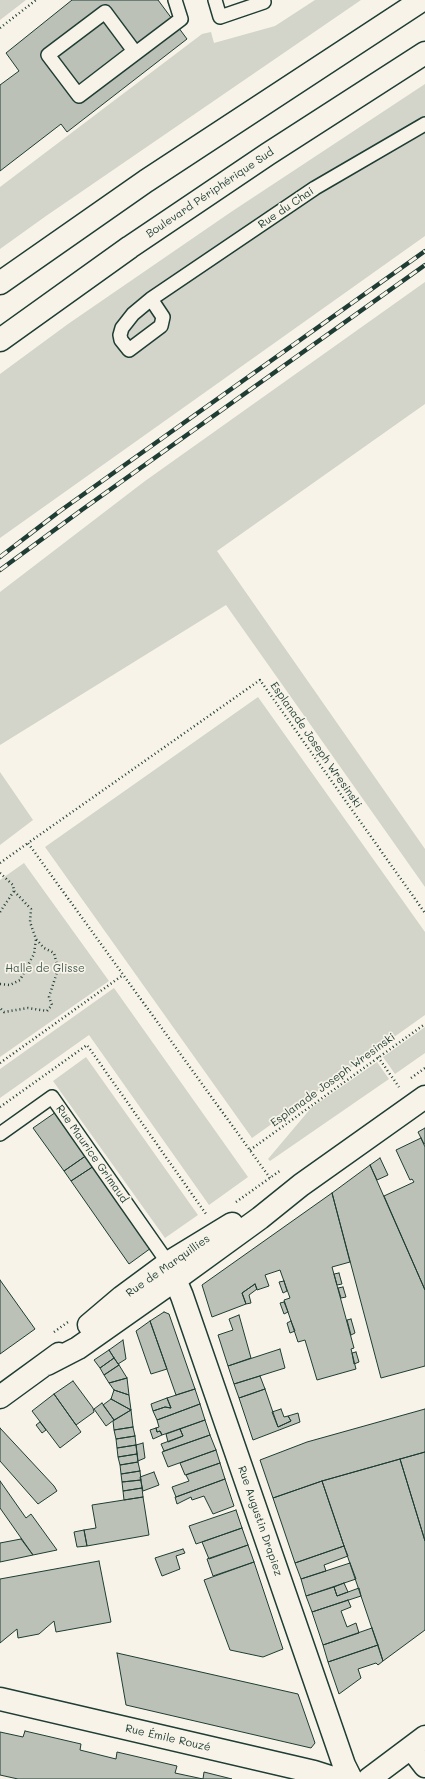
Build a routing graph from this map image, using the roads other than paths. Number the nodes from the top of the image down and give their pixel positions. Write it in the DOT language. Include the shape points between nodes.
graph roads {
  1 [pos="175,0"];
  2 [pos="215,0"];
  3 [pos="263,0"];
  4 [pos="422,0"];
  5 [pos="425,53"];
  6 [pos="82,91"];
  7 [pos="425,124"];
  8 [pos="0,283"];
  9 [pos="151,298"];
  10 [pos="0,340"];
  11 [pos="425,1097"];
  12 [pos="0,1134"];
  13 [pos="172,1271"];
  14 [pos="0,1397"];
  15 [pos="0,1699"];
  16 [pos="418,1742"];
  17 [pos="425,1766"];
  18 [pos="336,1779"];
  19 [pos="351,1779"];
  20 [pos="369,1779"];
  1 -- 6 [label="lane" via="181,19 79,96 48,55 105,12 134,51"];
  2 -- 3 [label="lane" via="220,17 264,2"];
  4 -- 8 [label="main road" via="146,181"];
  5 -- 10 [label="main road, Boulevard Périphérique Sud" via="130,247"];
  7 -- 9 [label="lane, Rue du Chai" via="315,188"];
  11 -- 13 [label="main road, Rue de Marquillies" via="301,1185 260,1218"];
  12 -- 13 [label="lane, Rue Maurice Grimaud" via="52,1097"];
  13 -- 14 [label="main road, Rue de Marquillies" via="78,1348 47,1364"];
  13 -- 19 [label="main road, Rue Augustin Drapiez"];
  15 -- 18 [label="main road, Rue Émile Rouzé"];
  16 -- 17 [label="main road"];
  16 -- 20 [label="main road"];
}
